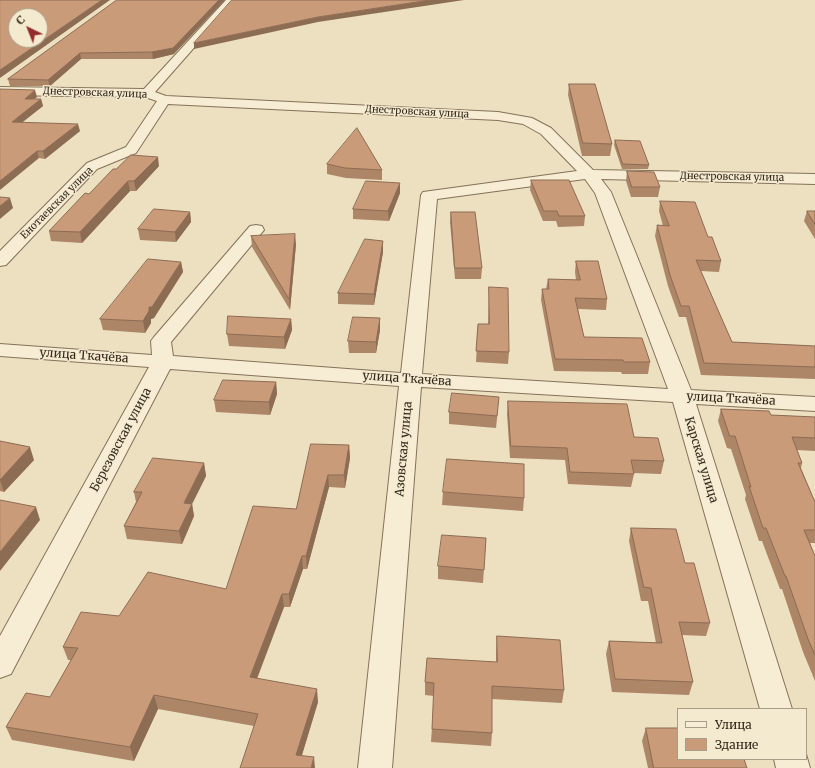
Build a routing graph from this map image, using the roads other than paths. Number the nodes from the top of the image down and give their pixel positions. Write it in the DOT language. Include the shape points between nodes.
graph roads {
  1 [pos="231,0"];
  2 [pos="2,85"];
  3 [pos="147,93"];
  4 [pos="164,100"];
  5 [pos="589,174"];
  6 [pos="815,179"];
  7 [pos="256,230"];
  8 [pos="0,261"];
  9 [pos="0,350"];
  10 [pos="163,362"];
  11 [pos="411,380"];
  12 [pos="682,396"];
  13 [pos="815,404"];
  14 [pos="0,665"];
  15 [pos="776,708"];
  16 [pos="375,768"];
  1 -- 3 [label="street"];
  2 -- 3 [label="street, Днестровская улица"];
  3 -- 4 [label="street, Днестровская улица"];
  4 -- 5 [label="street, Днестровская улица" via="498,116 527,121 546,131"];
  4 -- 8 [label="street, Енотаевская улица" via="131,150 92,166"];
  5 -- 6 [label="street, Днестровская улица"];
  5 -- 11 [label="street, Азовская улица" via="429,195"];
  5 -- 12 [label="street, Карская улица" via="603,192"];
  7 -- 10 [label="street" via="161,341"];
  9 -- 10 [label="street, улица Ткачёва"];
  10 -- 11 [label="street, улица Ткачёва"];
  10 -- 14 [label="street, Березовская улица"];
  11 -- 12 [label="street, улица Ткачёва"];
  11 -- 16 [label="street, Азовская улица"];
  12 -- 13 [label="street, улица Ткачёва"];
  12 -- 15 [label="street, Карская улица"];
}
